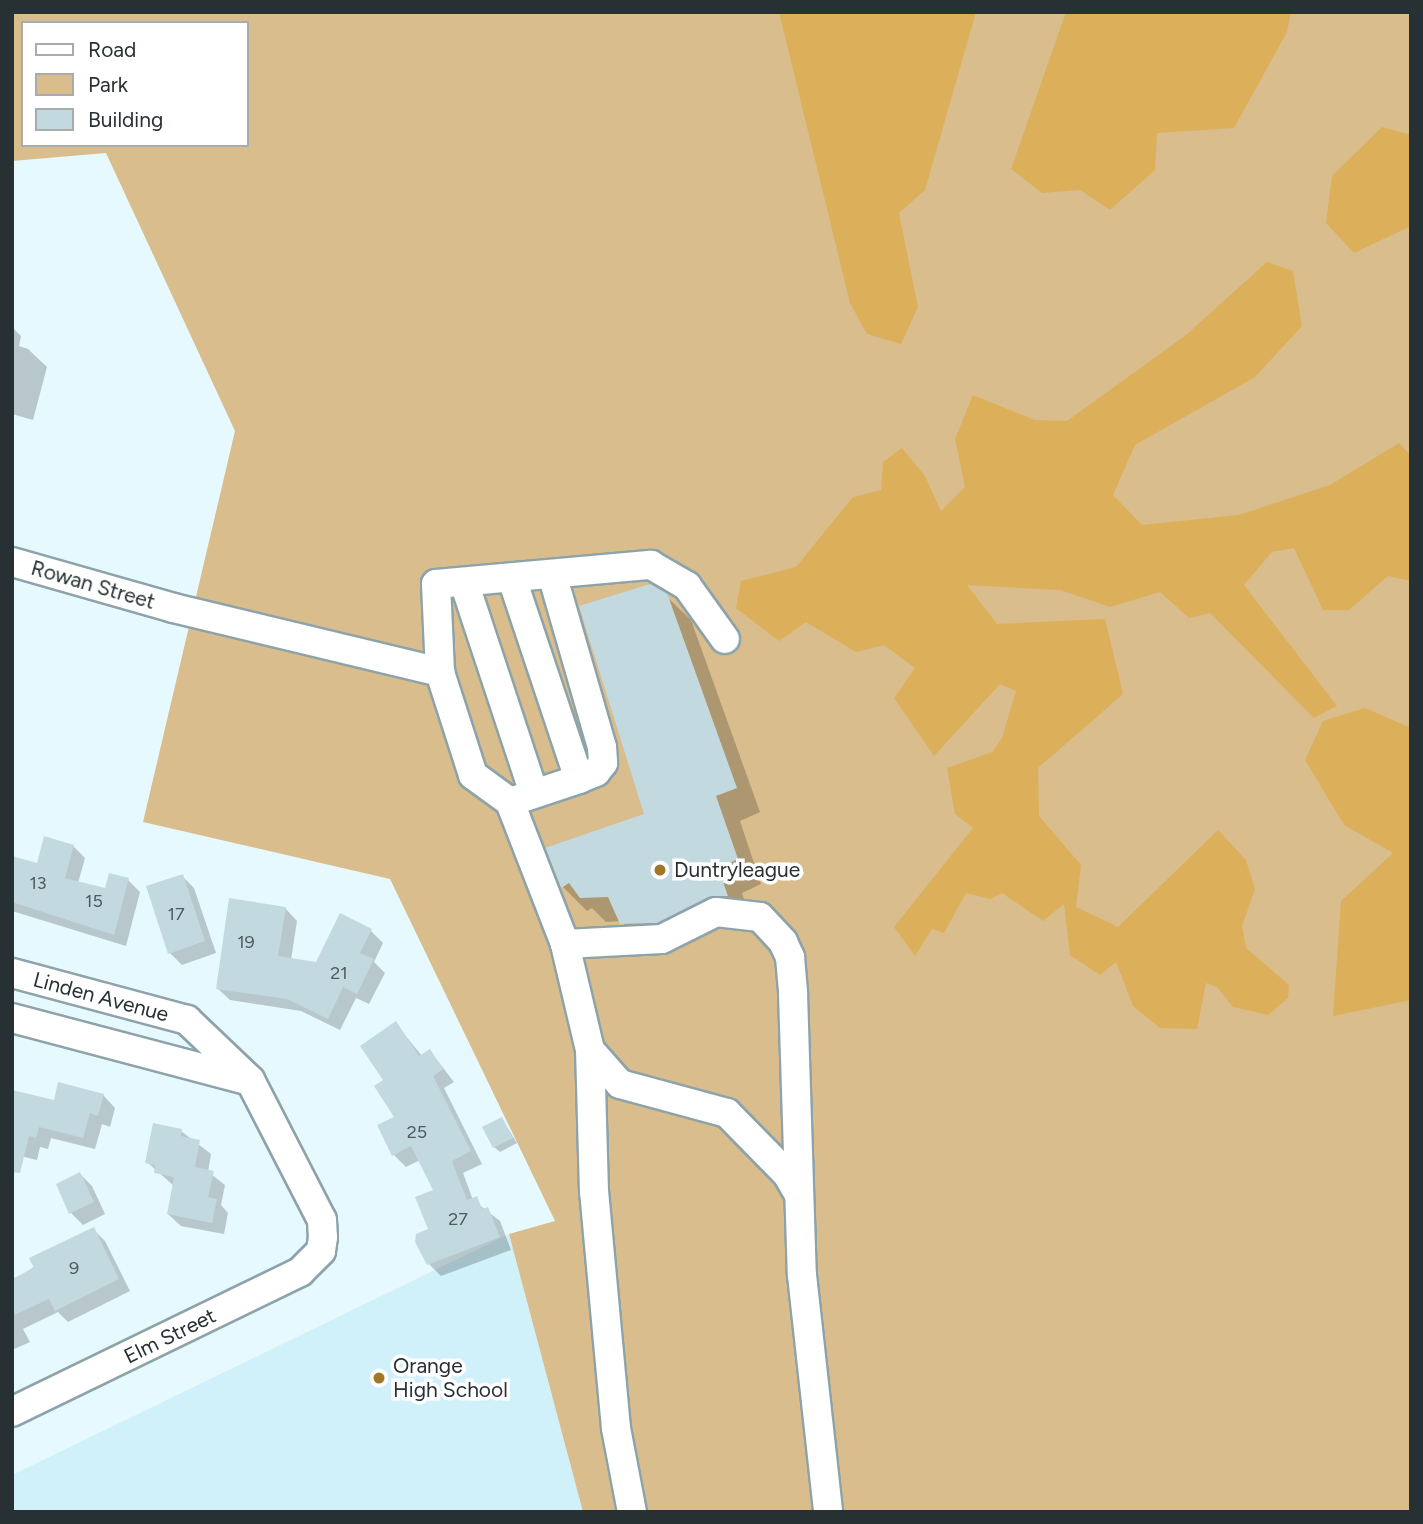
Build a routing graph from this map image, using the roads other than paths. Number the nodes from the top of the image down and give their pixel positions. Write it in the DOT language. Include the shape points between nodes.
graph roads {
  1 [pos="12,562"];
  2 [pos="552,575"];
  3 [pos="512,579"];
  4 [pos="464,582"];
  5 [pos="725,639"];
  6 [pos="440,672"];
  7 [pos="579,779"];
  8 [pos="522,798"];
  9 [pos="565,944"];
  10 [pos="17,974"];
  11 [pos="12,1010"];
  12 [pos="12,1018"];
  13 [pos="590,1050"];
  14 [pos="250,1080"];
  15 [pos="798,1193"];
  16 [pos="321,1251"];
  17 [pos="12,1412"];
  18 [pos="632,1512"];
  19 [pos="828,1512"];
  1 -- 6 [label="street, Rowan Street" via="173,608"];
  2 -- 3 [label="street"];
  2 -- 5 [label="street" via="651,565 687,586"];
  2 -- 7 [label="street" via="602,747 603,763 596,772"];
  3 -- 4 [label="street"];
  3 -- 7 [label="street"];
  4 -- 6 [label="street" via="436,584"];
  4 -- 8 [label="street"];
  6 -- 8 [label="street" via="472,775"];
  7 -- 8 [label="street"];
  8 -- 9 [label="street"];
  9 -- 13 [label="street"];
  9 -- 15 [label="street" via="662,939 716,912 760,917 775,931 790,957"];
  10 -- 11 [label="street"];
  10 -- 14 [label="street, Linden Avenue" via="187,1020"];
  12 -- 14 [label="street, Linden Avenue"];
  13 -- 15 [label="street" via="620,1084 727,1113 787,1174"];
  13 -- 18 [label="street" via="596,1220 616,1428"];
  14 -- 16 [label="street, Linden Avenue" via="322,1220"];
  15 -- 19 [label="street" via="802,1275"];
  16 -- 17 [label="street, Elm Street" via="300,1272"];
}
